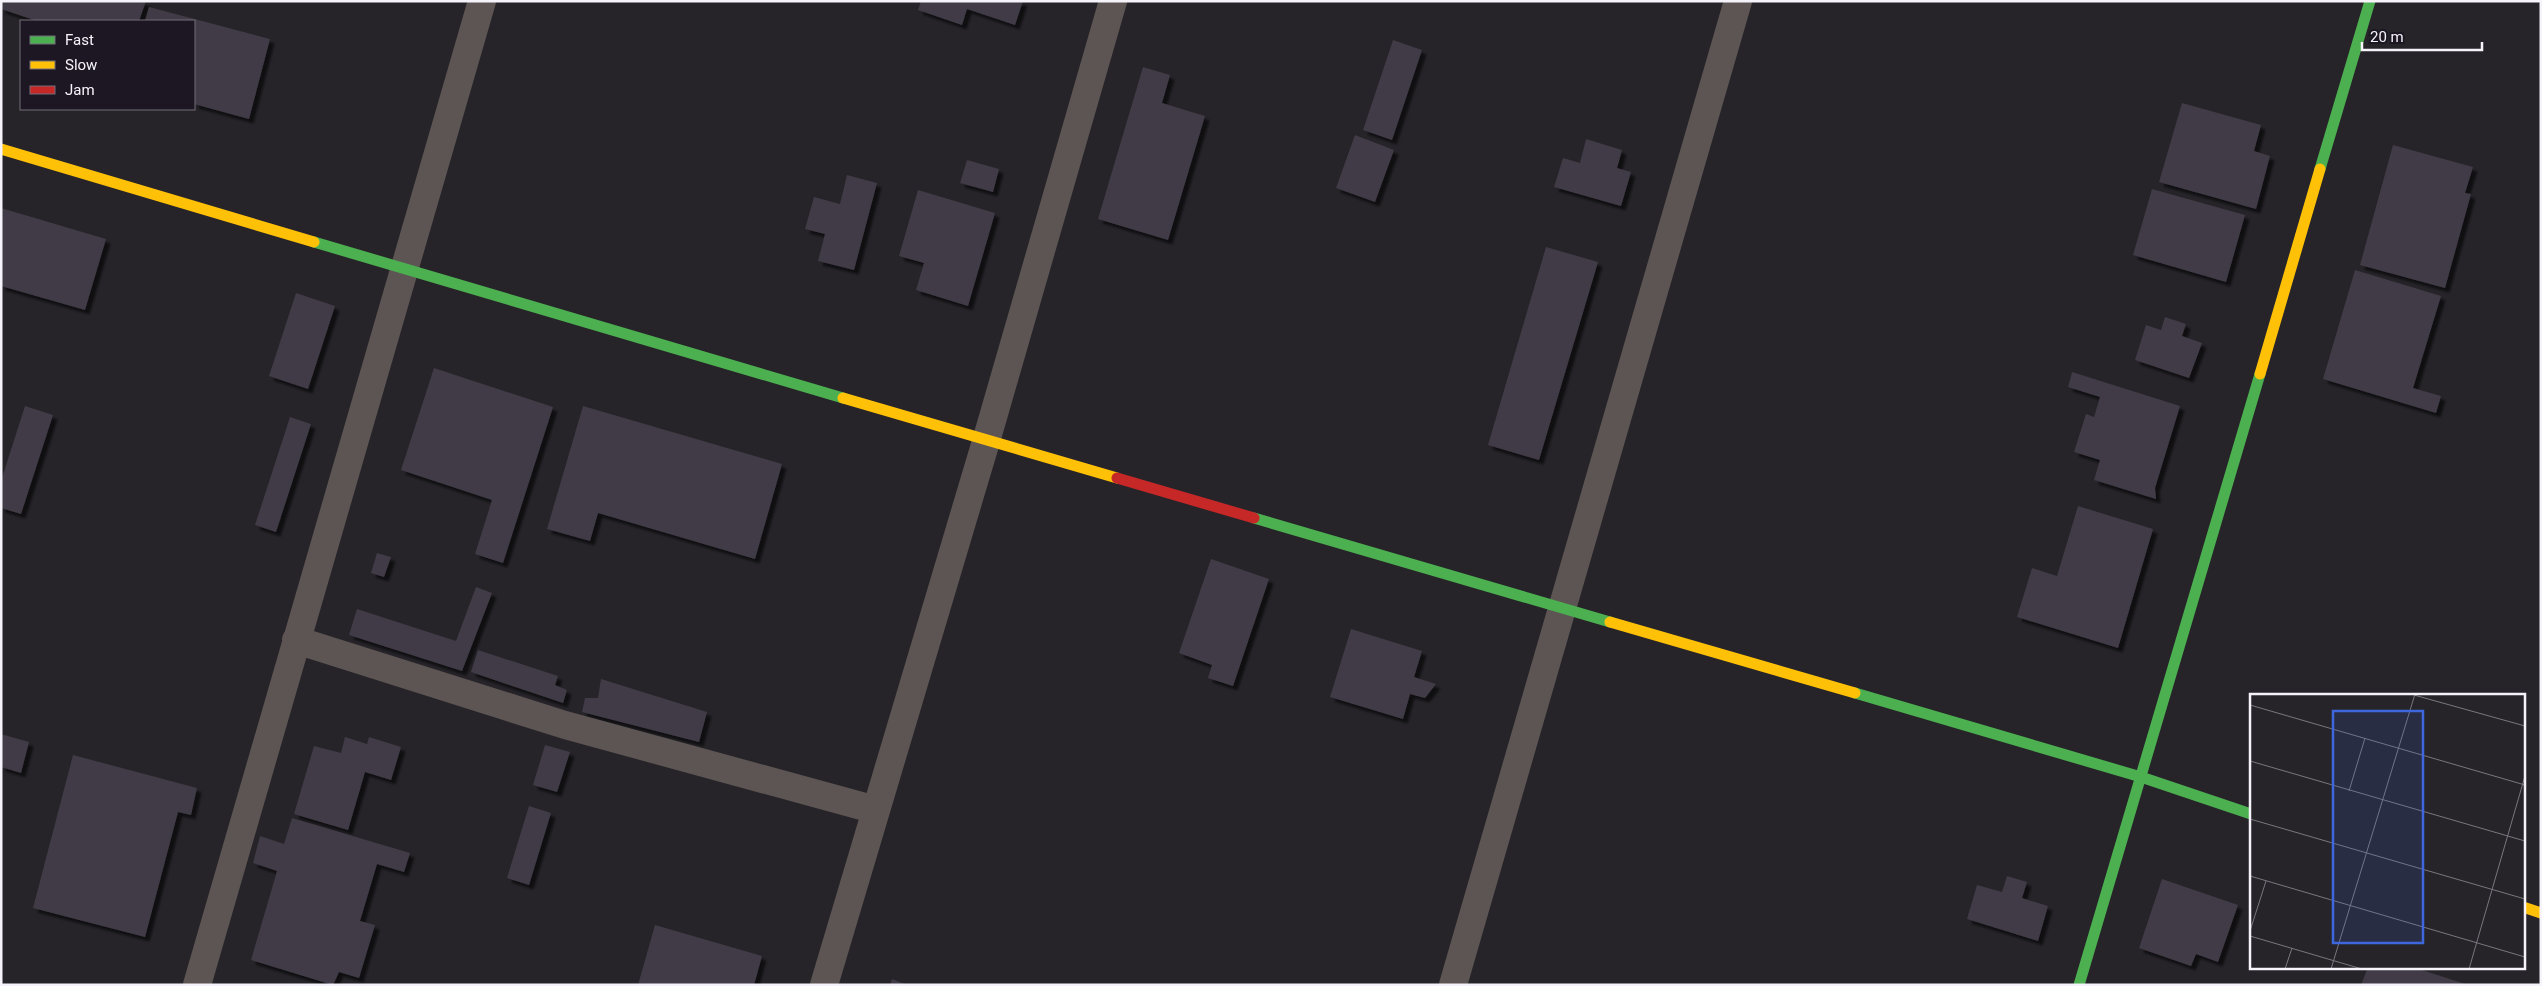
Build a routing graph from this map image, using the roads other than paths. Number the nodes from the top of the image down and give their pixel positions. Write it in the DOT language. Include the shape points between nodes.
graph roads {
  1 [pos="482,1"];
  2 [pos="1113,1"];
  3 [pos="1738,1"];
  4 [pos="2370,1"];
  5 [pos="1,149"];
  6 [pos="403,269"];
  7 [pos="986,438"];
  8 [pos="1562,606"];
  9 [pos="296,640"];
  10 [pos="2141,777"];
  11 [pos="876,810"];
  12 [pos="2250,814"];
  13 [pos="2524,907"];
  14 [pos="2541,913"];
  15 [pos="197,985"];
  16 [pos="824,985"];
  17 [pos="1453,985"];
  18 [pos="2079,985"];
  1 -- 6 [label="street"];
  2 -- 7 [label="street"];
  3 -- 8 [label="street"];
  4 -- 10 [label="street"];
  5 -- 6 [label="street"];
  6 -- 7 [label="street"];
  6 -- 9 [label="street"];
  7 -- 8 [label="street"];
  7 -- 11 [label="street"];
  8 -- 10 [label="street"];
  8 -- 17 [label="street"];
  9 -- 11 [label="street" via="565,725"];
  9 -- 15 [label="street"];
  10 -- 12 [label="street"];
  10 -- 18 [label="street"];
  11 -- 16 [label="street"];
  13 -- 14 [label="street"];
}
